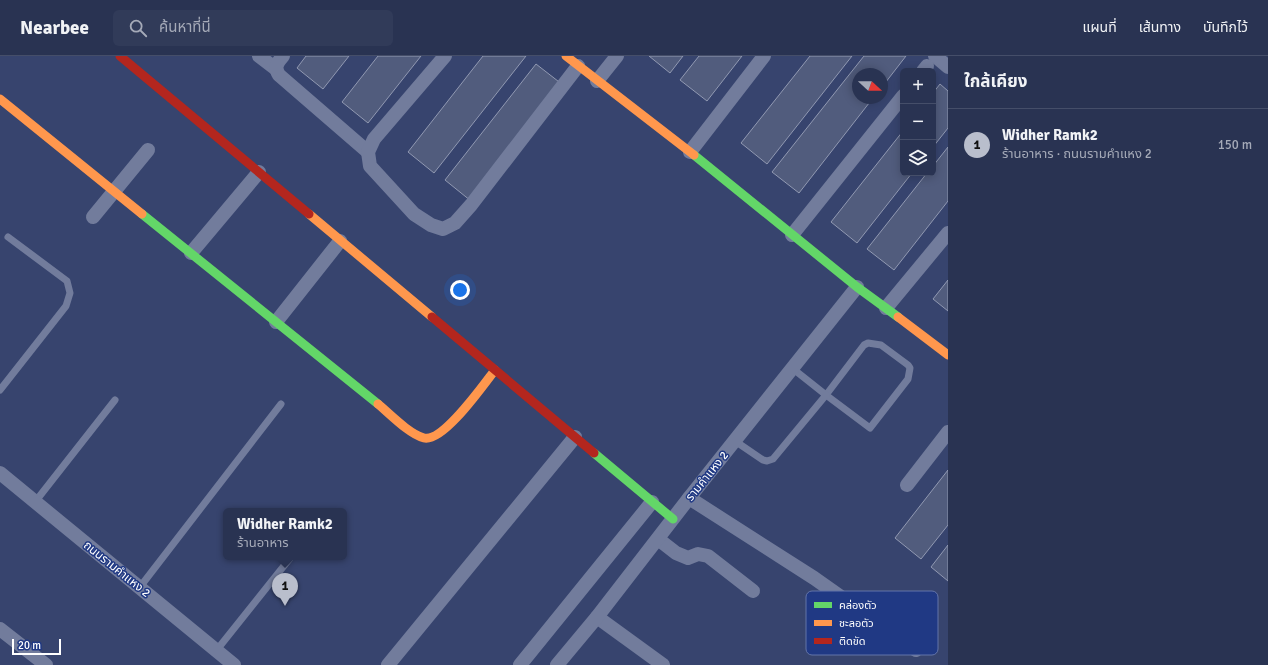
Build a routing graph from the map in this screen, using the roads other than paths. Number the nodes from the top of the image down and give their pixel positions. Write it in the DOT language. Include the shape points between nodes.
graph roads {
  1 [pos="120,56"];
  2 [pos="259,56"];
  3 [pos="282,56"];
  4 [pos="445,56"];
  5 [pos="566,56"];
  6 [pos="617,56"];
  7 [pos="764,56"];
  8 [pos="928,64"];
  9 [pos="578,66"];
  10 [pos="948,67"];
  11 [pos="276,69"];
  12 [pos="597,81"];
  13 [pos="0,99"];
  14 [pos="900,100"];
  15 [pos="148,150"];
  16 [pos="368,152"];
  17 [pos="690,152"];
  18 [pos="259,172"];
  19 [pos="114,191"];
  20 [pos="93,217"];
  21 [pos="948,233"];
  22 [pos="792,235"];
  23 [pos="8,237"];
  24 [pos="340,241"];
  25 [pos="191,253"];
  26 [pos="857,287"];
  27 [pos="886,308"];
  28 [pos="276,322"];
  29 [pos="948,355"];
  30 [pos="792,368"];
  31 [pos="495,370"];
  32 [pos="0,390"];
  33 [pos="826,395"];
  34 [pos="115,400"];
  35 [pos="280,404"];
  36 [pos="948,432"];
  37 [pos="575,437"];
  38 [pos="735,441"];
  39 [pos="0,473"];
  40 [pos="907,485"];
  41 [pos="689,498"];
  42 [pos="35,502"];
  43 [pos="652,502"];
  44 [pos="673,519"];
  45 [pos="658,539"];
  46 [pos="289,560"];
  47 [pos="140,587"];
  48 [pos="753,590"];
  49 [pos="832,591"];
  50 [pos="597,617"];
  51 [pos="0,629"];
  52 [pos="216,651"];
  53 [pos="46,665"];
  54 [pos="234,665"];
  55 [pos="388,665"];
  56 [pos="520,665"];
  57 [pos="557,665"];
  58 [pos="663,665"];
  1 -- 18 [label="street"];
  2 -- 11 [label="street"];
  3 -- 11 [label="street" via="276,64"];
  4 -- 16 [label="street" via="374,139"];
  5 -- 9 [label="street"];
  6 -- 12 [label="street"];
  7 -- 17 [label="street"];
  8 -- 10 [label="street"];
  9 -- 12 [label="street"];
  9 -- 16 [label="street" via="471,205 455,223 443,229 414,214 370,166"];
  11 -- 16 [label="street" via="279,75"];
  12 -- 17 [label="street"];
  13 -- 19 [label="street"];
  14 -- 22 [label="street"];
  15 -- 19 [label="street"];
  17 -- 22 [label="street"];
  18 -- 24 [label="street"];
  18 -- 25 [label="street"];
  19 -- 20 [label="street"];
  19 -- 25 [label="street"];
  21 -- 27 [label="street"];
  22 -- 26 [label="street"];
  23 -- 32 [label="lane" via="66,281 70,292 66,306"];
  24 -- 28 [label="street"];
  24 -- 31 [label="street"];
  25 -- 28 [label="street"];
  26 -- 27 [label="street"];
  26 -- 30 [label="street, รามคำแหง 2"];
  27 -- 29 [label="street"];
  28 -- 31 [label="street" via="409,429 424,438 433,438 448,428"];
  30 -- 33 [label="lane"];
  30 -- 38 [label="street, รามคำแหง 2"];
  31 -- 37 [label="street"];
  33 -- 33 [label="lane" via="868,343 881,345 910,368 908,379 870,428"];
  33 -- 38 [label="lane" via="773,459 763,460"];
  34 -- 42 [label="lane"];
  35 -- 47 [label="lane"];
  36 -- 40 [label="street"];
  37 -- 43 [label="street"];
  37 -- 55 [label="street"];
  38 -- 41 [label="street, รามคำแหง 2"];
  39 -- 42 [label="street, ถนนรามคำแหง 2"];
  41 -- 44 [label="street, รามคำแหง 2"];
  41 -- 49 [label="street"];
  42 -- 47 [label="street, ถนนรามคำแหง 2"];
  43 -- 44 [label="street"];
  43 -- 56 [label="street"];
  44 -- 45 [label="street, รามคำแหง 2"];
  45 -- 48 [label="street" via="676,553 688,558 698,554 708,556"];
  45 -- 50 [label="street, รามคำแหง 2"];
  46 -- 52 [label="lane"];
  47 -- 52 [label="street, ถนนรามคำแหง 2"];
  50 -- 57 [label="street, รามคำแหง 2"];
  50 -- 58 [label="street"];
  51 -- 53 [label="street"];
  52 -- 54 [label="street, ถนนรามคำแหง 2"];
}
